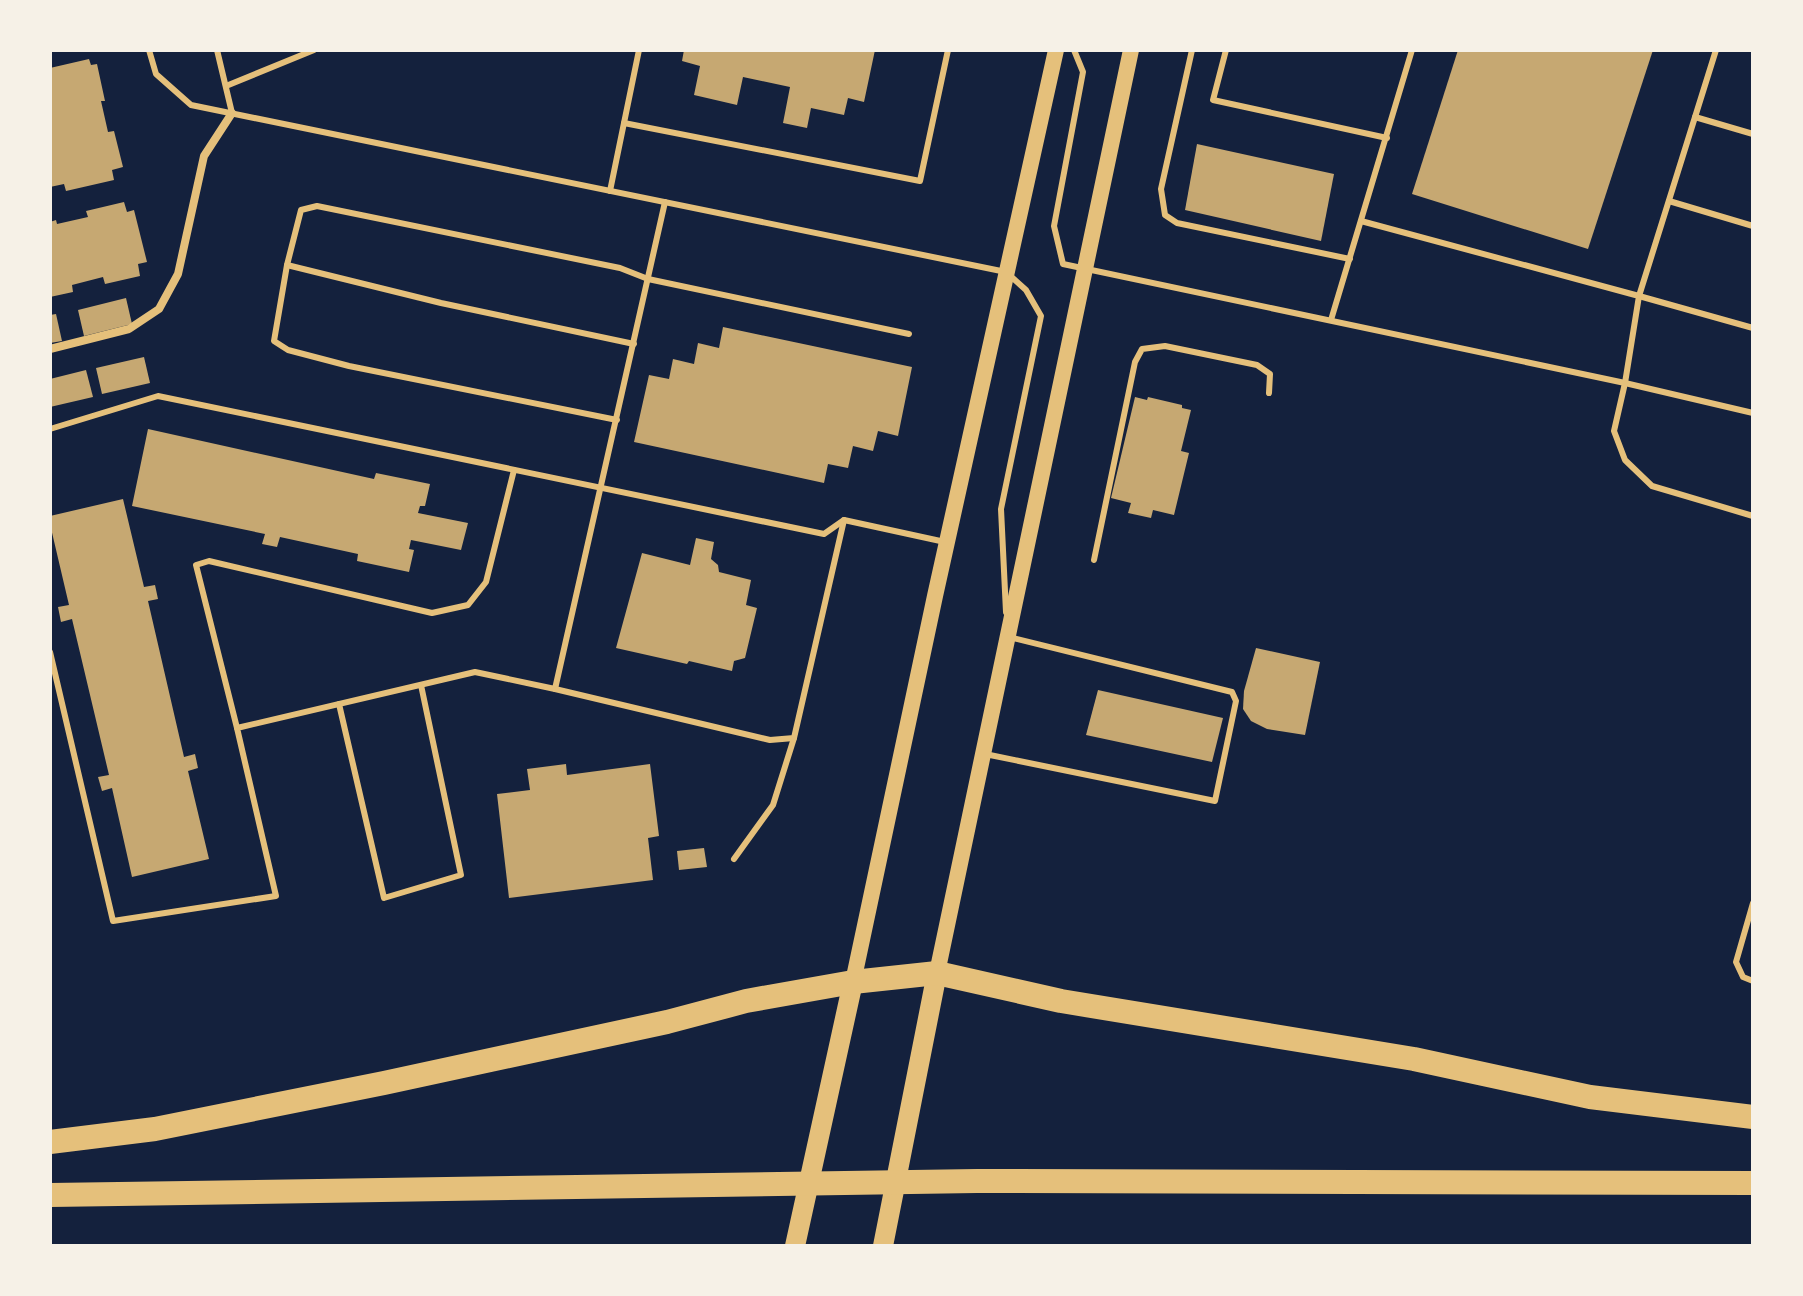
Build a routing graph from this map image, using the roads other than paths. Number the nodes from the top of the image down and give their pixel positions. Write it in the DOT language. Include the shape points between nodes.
graph roads {
  1 [pos="149,50"];
  2 [pos="217,50"];
  3 [pos="314,50"];
  4 [pos="639,50"];
  5 [pos="948,50"];
  6 [pos="1056,50"];
  7 [pos="1074,50"];
  8 [pos="1131,50"];
  9 [pos="1192,50"];
  10 [pos="1226,50"];
  11 [pos="1401,50"];
  12 [pos="1716,50"];
  13 [pos="1411,51"];
  14 [pos="226,86"];
  15 [pos="232,113"];
  16 [pos="1695,117"];
  17 [pos="624,123"];
  18 [pos="1753,134"];
  19 [pos="1387,138"];
  20 [pos="610,191"];
  21 [pos="1669,201"];
  22 [pos="665,202"];
  23 [pos="1361,221"];
  24 [pos="1753,226"];
  25 [pos="1350,259"];
  26 [pos="287,265"];
  27 [pos="1084,268"];
  28 [pos="1006,272"];
  29 [pos="648,279"];
  30 [pos="1639,296"];
  31 [pos="1331,320"];
  32 [pos="1753,328"];
  33 [pos="909,334"];
  34 [pos="634,344"];
  35 [pos="50,349"];
  36 [pos="1625,383"];
  37 [pos="1269,393"];
  38 [pos="1753,413"];
  39 [pos="617,420"];
  40 [pos="50,429"];
  41 [pos="514,470"];
  42 [pos="602,488"];
  43 [pos="1753,516"];
  44 [pos="844,520"];
  45 [pos="946,542"];
  46 [pos="1094,560"];
  47 [pos="1007,637"];
  48 [pos="50,652"];
  49 [pos="421,685"];
  50 [pos="555,689"];
  51 [pos="339,704"];
  52 [pos="237,728"];
  53 [pos="794,738"];
  54 [pos="983,754"];
  55 [pos="734,859"];
  56 [pos="1753,903"];
  57 [pos="937,973"];
  58 [pos="1753,981"];
  59 [pos="853,982"];
  60 [pos="1753,1117"];
  61 [pos="50,1142"];
  62 [pos="1753,1183"];
  63 [pos="50,1195"];
  64 [pos="795,1246"];
  65 [pos="883,1246"];
  1 -- 15 [label="lane" via="156,74 191,105"];
  2 -- 14 [label="lane"];
  3 -- 14 [label="lane"];
  4 -- 17 [label="lane"];
  5 -- 17 [label="lane" via="920,181"];
  6 -- 28 [label="main road"];
  7 -- 27 [label="lane" via="1083,72 1054,226 1063,264"];
  8 -- 27 [label="main road"];
  9 -- 25 [label="lane" via="1161,189 1165,215 1177,223"];
  10 -- 19 [label="lane" via="1213,100"];
  11 -- 13 [label="lane"];
  12 -- 16 [label="lane"];
  13 -- 19 [label="lane"];
  14 -- 15 [label="lane"];
  15 -- 20 [label="lane"];
  15 -- 35 [label="street" via="204,156 178,274 159,309 129,329"];
  16 -- 18 [label="lane"];
  16 -- 21 [label="lane"];
  17 -- 20 [label="lane"];
  19 -- 23 [label="lane"];
  20 -- 22 [label="lane"];
  21 -- 24 [label="lane"];
  21 -- 30 [label="lane"];
  22 -- 28 [label="lane"];
  22 -- 29 [label="lane"];
  23 -- 25 [label="lane"];
  23 -- 30 [label="lane"];
  25 -- 31 [label="lane"];
  26 -- 29 [label="lane" via="301,210 317,206 620,268"];
  26 -- 34 [label="lane"];
  26 -- 39 [label="lane" via="274,341 288,350"];
  27 -- 31 [label="lane"];
  27 -- 47 [label="main road"];
  28 -- 45 [label="main road"];
  28 -- 47 [label="lane" via="1026,290 1041,316 1001,509"];
  29 -- 33 [label="lane"];
  29 -- 34 [label="lane"];
  30 -- 32 [label="lane"];
  30 -- 36 [label="lane"];
  31 -- 36 [label="lane"];
  34 -- 39 [label="lane"];
  36 -- 38 [label="lane"];
  36 -- 43 [label="lane" via="1614,431 1625,460 1652,486"];
  37 -- 46 [label="lane" via="1270,374 1257,365 1165,346 1142,349"];
  39 -- 42 [label="lane"];
  40 -- 41 [label="lane" via="158,396"];
  41 -- 42 [label="lane"];
  41 -- 52 [label="lane" via="486,582 468,605 432,613 209,561 196,565"];
  42 -- 44 [label="lane" via="824,534"];
  42 -- 50 [label="lane"];
  44 -- 45 [label="lane"];
  44 -- 53 [label="lane"];
  45 -- 59 [label="main road"];
  47 -- 54 [label="main road"];
  47 -- 54 [label="lane" via="1232,692 1236,701 1215,801"];
  48 -- 52 [label="lane" via="113,921 276,896"];
  49 -- 50 [label="lane" via="475,672"];
  49 -- 51 [label="lane"];
  49 -- 51 [label="lane" via="461,875 384,898"];
  50 -- 53 [label="lane" via="770,740"];
  51 -- 52 [label="lane"];
  53 -- 55 [label="lane" via="773,805"];
  54 -- 57 [label="main road"];
  56 -- 58 [label="lane" via="1736,962 1743,977"];
  57 -- 59 [label="highway"];
  57 -- 60 [label="highway" via="1061,1001 1414,1059 1590,1097"];
  57 -- 65 [label="main road"];
  59 -- 61 [label="highway" via="170,1126"];
  59 -- 64 [label="main road"];
  62 -- 63 [label="highway" via="977,1181"];
}
